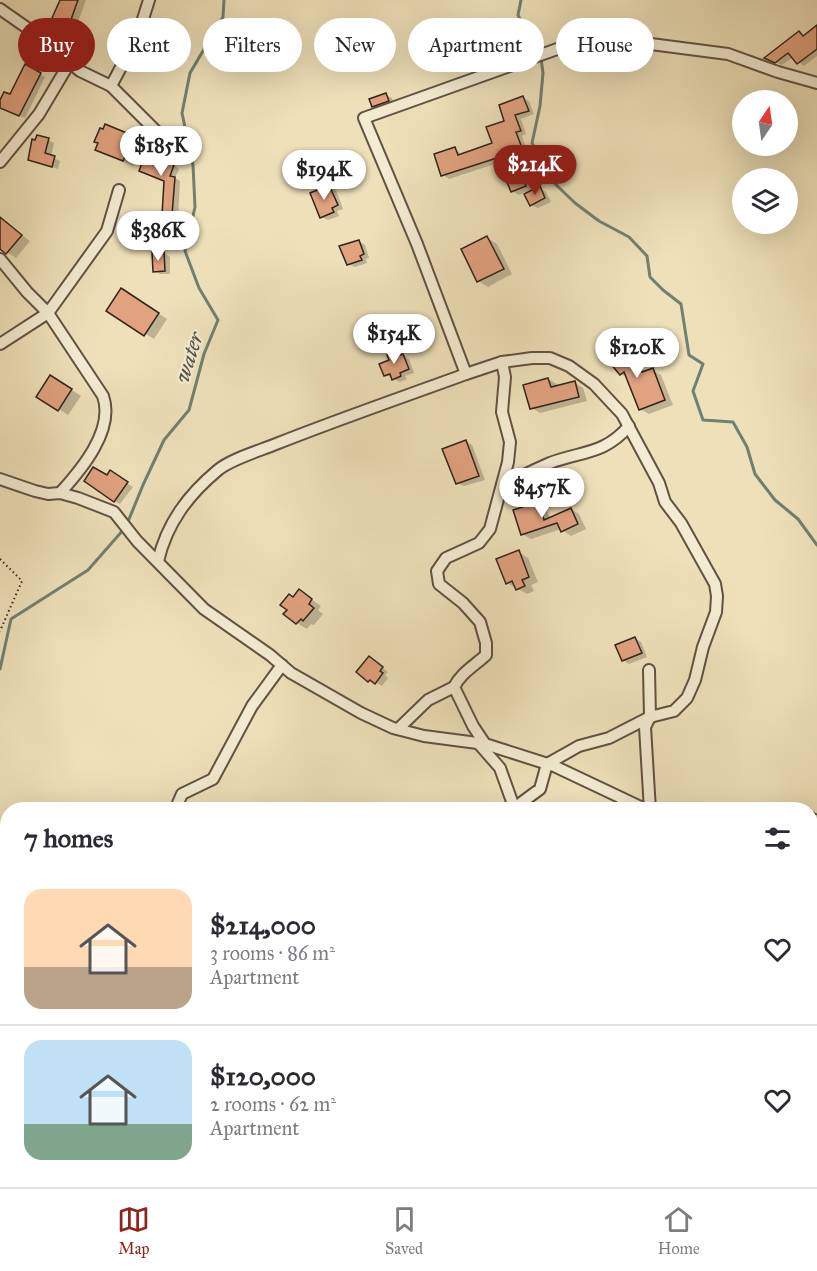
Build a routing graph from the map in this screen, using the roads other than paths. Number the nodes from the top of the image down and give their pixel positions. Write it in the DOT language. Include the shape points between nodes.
graph roads {
  1 [pos="149,0"];
  2 [pos="0,9"];
  3 [pos="18,22"];
  4 [pos="64,72"];
  5 [pos="84,72"];
  6 [pos="817,83"];
  7 [pos="111,86"];
  8 [pos="171,146"];
  9 [pos="0,162"];
  10 [pos="119,189"];
  11 [pos="0,259"];
  12 [pos="48,313"];
  13 [pos="0,344"];
  14 [pos="502,362"];
  15 [pos="466,374"];
  16 [pos="629,426"];
  17 [pos="0,479"];
  18 [pos="502,485"];
  19 [pos="60,493"];
  20 [pos="158,561"];
  21 [pos="282,665"];
  22 [pos="649,670"];
  23 [pos="454,687"];
  24 [pos="650,717"];
  25 [pos="398,729"];
  26 [pos="482,744"];
  27 [pos="547,764"];
  28 [pos="179,802"];
  29 [pos="513,802"];
  30 [pos="521,802"];
  31 [pos="630,802"];
  32 [pos="648,802"];
  1 -- 7 [label="street" via="138,35"];
  2 -- 3 [label="street"];
  4 -- 9 [label="street" via="39,114"];
  5 -- 7 [label="street"];
  6 -- 15 [label="street" via="728,54 620,40 574,43 364,118"];
  7 -- 8 [label="street"];
  10 -- 12 [label="street" via="107,231"];
  11 -- 12 [label="street"];
  12 -- 13 [label="street"];
  12 -- 19 [label="street" via="107,408 88,462"];
  14 -- 15 [label="street"];
  14 -- 16 [label="street" via="550,358 569,366 594,384"];
  14 -- 18 [label="street" via="502,412 510,442"];
  15 -- 20 [label="street" via="299,435 220,469 173,519"];
  16 -- 18 [label="street" via="618,439 597,450 552,462"];
  16 -- 24 [label="street" via="665,502 715,584 717,596 716,612 687,698 674,711"];
  17 -- 19 [label="street" via="35,491"];
  18 -- 23 [label="street" via="490,529 478,543 446,558 437,571 440,584 480,622 486,643 486,655 459,676"];
  19 -- 20 [label="street" via="114,512"];
  20 -- 21 [label="street" via="204,609"];
  21 -- 25 [label="street" via="345,705"];
  21 -- 28 [label="street" via="252,706 213,780 182,794"];
  22 -- 24 [label="street"];
  23 -- 25 [label="street" via="428,700"];
  23 -- 26 [label="street"];
  24 -- 27 [label="street" via="609,738 579,746"];
  24 -- 32 [label="street" via="645,727"];
  25 -- 26 [label="street"];
  26 -- 27 [label="street"];
  26 -- 29 [label="street" via="500,768"];
  27 -- 30 [label="street" via="540,789"];
  27 -- 31 [label="street"];
}
